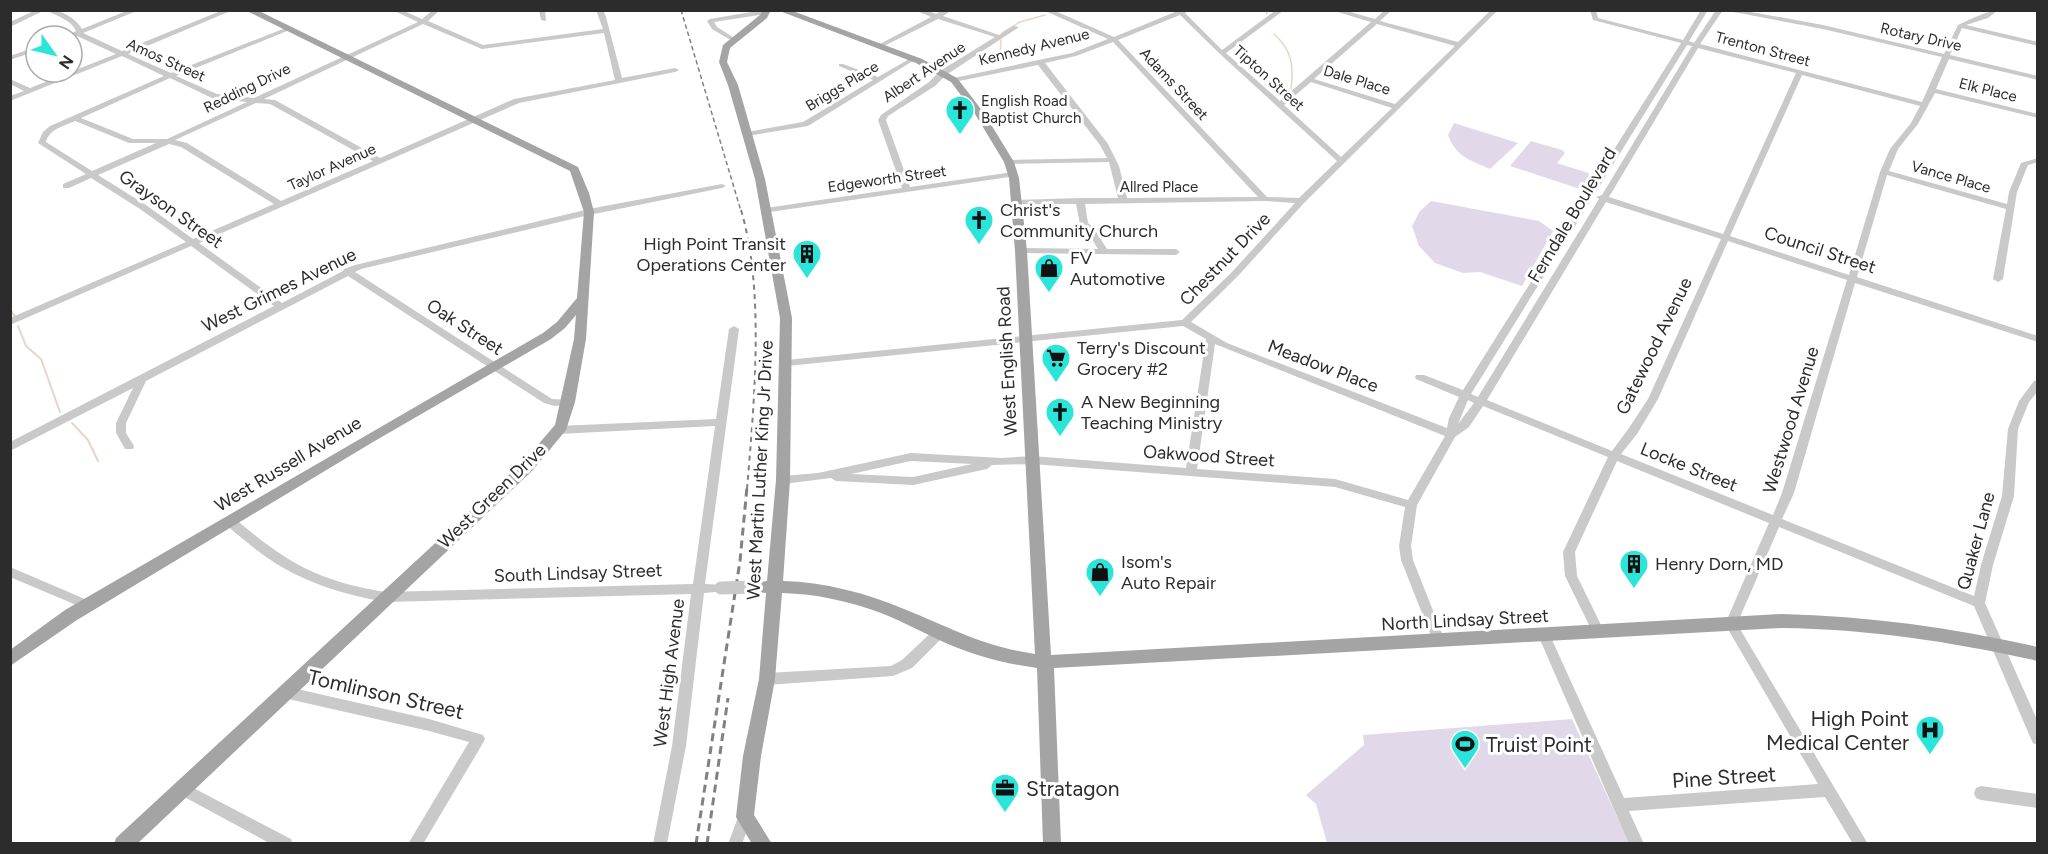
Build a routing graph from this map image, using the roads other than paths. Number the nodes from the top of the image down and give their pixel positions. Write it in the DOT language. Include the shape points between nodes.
graph roads {
  1 [pos="42,10"];
  2 [pos="50,10"];
  3 [pos="136,10"];
  4 [pos="230,10"];
  5 [pos="249,10"];
  6 [pos="395,10"];
  7 [pos="437,10"];
  8 [pos="542,10"];
  9 [pos="599,10"];
  10 [pos="918,10"];
  11 [pos="949,10"];
  12 [pos="1046,10"];
  13 [pos="1163,10"];
  14 [pos="1281,10"];
  15 [pos="1334,10"];
  16 [pos="1389,10"];
  17 [pos="1495,10"];
  18 [pos="1593,10"];
  19 [pos="1705,10"];
  20 [pos="1720,10"];
  21 [pos="1726,10"];
  22 [pos="1995,10"];
  23 [pos="766,13"];
  24 [pos="786,13"];
  25 [pos="1181,13"];
  26 [pos="937,17"];
  27 [pos="544,20"];
  28 [pos="423,22"];
  29 [pos="1376,22"];
  30 [pos="76,24"];
  31 [pos="10,25"];
  32 [pos="1960,26"];
  33 [pos="1016,27"];
  34 [pos="84,30"];
  35 [pos="285,30"];
  36 [pos="605,31"];
  37 [pos="84,37"];
  38 [pos="1000,37"];
  39 [pos="734,40"];
  40 [pos="1114,40"];
  41 [pos="1685,43"];
  42 [pos="2037,44"];
  43 [pos="1460,45"];
  44 [pos="1697,45"];
  45 [pos="878,47"];
  46 [pos="1222,54"];
  47 [pos="122,55"];
  48 [pos="1946,56"];
  49 [pos="345,57"];
  50 [pos="913,59"];
  51 [pos="1040,62"];
  52 [pos="841,65"];
  53 [pos="675,70"];
  54 [pos="1800,72"];
  55 [pos="943,73"];
  56 [pos="170,76"];
  57 [pos="2037,78"];
  58 [pos="1308,79"];
  59 [pos="619,80"];
  60 [pos="879,80"];
  61 [pos="954,80"];
  62 [pos="10,81"];
  63 [pos="1932,90"];
  64 [pos="30,91"];
  65 [pos="10,99"];
  66 [pos="256,99"];
  67 [pos="1280,105"];
  68 [pos="1924,105"];
  69 [pos="1398,106"];
  70 [pos="2037,116"];
  71 [pos="75,118"];
  72 [pos="473,120"];
  73 [pos="747,134"];
  74 [pos="168,141"];
  75 [pos="1112,159"];
  76 [pos="2037,160"];
  77 [pos="380,161"];
  78 [pos="1341,161"];
  79 [pos="1009,162"];
  80 [pos="1884,172"];
  81 [pos="93,174"];
  82 [pos="1013,174"];
  83 [pos="66,186"];
  84 [pos="722,186"];
  85 [pos="907,190"];
  86 [pos="1591,194"];
  87 [pos="1605,198"];
  88 [pos="1265,199"];
  89 [pos="1080,200"];
  90 [pos="1123,200"];
  91 [pos="1017,201"];
  92 [pos="1301,201"];
  93 [pos="281,204"];
  94 [pos="2011,208"];
  95 [pos="766,211"];
  96 [pos="588,212"];
  97 [pos="1725,237"];
  98 [pos="194,242"];
  99 [pos="1021,251"];
  100 [pos="1104,251"];
  101 [pos="1176,252"];
  102 [pos="347,271"];
  103 [pos="1852,278"];
  104 [pos="1998,279"];
  105 [pos="582,300"];
  106 [pos="280,306"];
  107 [pos="10,322"];
  108 [pos="1185,323"];
  109 [pos="734,329"];
  110 [pos="547,336"];
  111 [pos="1026,338"];
  112 [pos="1211,338"];
  113 [pos="580,339"];
  114 [pos="2037,339"];
  115 [pos="787,363"];
  116 [pos="494,365"];
  117 [pos="1420,377"];
  118 [pos="142,379"];
  119 [pos="2037,383"];
  120 [pos="1465,395"];
  121 [pos="1481,401"];
  122 [pos="568,402"];
  123 [pos="721,422"];
  124 [pos="559,430"];
  125 [pos="1451,434"];
  126 [pos="129,446"];
  127 [pos="10,447"];
  128 [pos="1615,455"];
  129 [pos="1032,460"];
  130 [pos="1002,462"];
  131 [pos="1191,471"];
  132 [pos="818,477"];
  133 [pos="783,480"];
  134 [pos="1411,505"];
  135 [pos="230,521"];
  136 [pos="1776,521"];
  137 [pos="10,572"];
  138 [pos="775,586"];
  139 [pos="756,587"];
  140 [pos="698,589"];
  141 [pos="386,597"];
  142 [pos="1979,603"];
  143 [pos="88,605"];
  144 [pos="1731,624"];
  145 [pos="940,632"];
  146 [pos="1599,633"];
  147 [pos="1544,636"];
  148 [pos="1439,641"];
  149 [pos="1995,645"];
  150 [pos="2037,654"];
  151 [pos="10,659"];
  152 [pos="1044,662"];
  153 [pos="767,679"];
  154 [pos="284,692"];
  155 [pos="2037,740"];
  156 [pos="182,788"];
  157 [pos="1830,790"];
  158 [pos="1981,793"];
  159 [pos="2037,801"];
  160 [pos="1620,805"];
  161 [pos="745,817"];
  162 [pos="123,843"];
  163 [pos="286,843"];
  164 [pos="415,843"];
  165 [pos="660,843"];
  166 [pos="735,843"];
  167 [pos="763,843"];
  168 [pos="1052,843"];
  169 [pos="1637,843"];
  170 [pos="1861,843"];
  1 -- 31 [label="street"];
  2 -- 30 [label="street, Amos Street"];
  3 -- 34 [label="street"];
  4 -- 47 [label="street"];
  5 -- 35 [label="main road, West Green Drive"];
  6 -- 28 [label="street"];
  7 -- 28 [label="street, Redding Drive"];
  8 -- 27 [label="street"];
  9 -- 36 [label="street"];
  10 -- 26 [label="street"];
  11 -- 26 [label="street"];
  12 -- 40 [label="street, Adams Street"];
  13 -- 25 [label="street, Tipton Street"];
  14 -- 46 [label="street"];
  15 -- 29 [label="street"];
  16 -- 29 [label="street"];
  17 -- 43 [label="street, Chestnut Drive"];
  18 -- 41 [label="street, Trenton Street" via="1595,19"];
  19 -- 41 [label="street, Ferndale Boulevard"];
  20 -- 44 [label="street, Ferndale Boulevard"];
  21 -- 48 [label="street, Rotary Drive"];
  22 -- 32 [label="street" via="1987,17"];
  23 -- 24 [label="main road"];
  23 -- 39 [label="main road"];
  23 -- 39 [label="street" via="710,21 714,28"];
  24 -- 45 [label="main road, West English Road"];
  25 -- 40 [label="street, Kennedy Avenue"];
  25 -- 46 [label="street, Tipton Street"];
  26 -- 38 [label="street"];
  26 -- 45 [label="street"];
  28 -- 36 [label="street" via="482,47"];
  28 -- 49 [label="street, Redding Drive"];
  29 -- 43 [label="street"];
  29 -- 58 [label="street"];
  32 -- 42 [label="street"];
  32 -- 48 [label="street, Westwood Avenue"];
  33 -- 38 [label="street, Albert Avenue"];
  35 -- 49 [label="main road, West Green Drive"];
  35 -- 56 [label="street"];
  36 -- 59 [label="street"];
  37 -- 47 [label="street, Amos Street"];
  38 -- 55 [label="street, Albert Avenue"];
  39 -- 73 [label="main road, West Martin Luther King Jr Drive" via="726,47 723,62"];
  40 -- 51 [label="street, Kennedy Avenue"];
  40 -- 88 [label="street, Adams Street"];
  41 -- 44 [label="street, Trenton Street"];
  41 -- 86 [label="street, Ferndale Boulevard"];
  43 -- 69 [label="street, Chestnut Drive"];
  44 -- 54 [label="street, Trenton Street"];
  44 -- 87 [label="street, Ferndale Boulevard"];
  45 -- 50 [label="main road, West English Road"];
  46 -- 67 [label="street, Tipton Street"];
  47 -- 56 [label="street, Amos Street"];
  47 -- 64 [label="street"];
  48 -- 57 [label="street, Rotary Drive"];
  48 -- 63 [label="street, Westwood Avenue"];
  49 -- 66 [label="street, Redding Drive"];
  49 -- 72 [label="main road, West Green Drive"];
  50 -- 55 [label="main road, West English Road"];
  50 -- 60 [label="street, Briggs Place"];
  51 -- 61 [label="street, Kennedy Avenue"];
  51 -- 75 [label="street"];
  52 -- 60 [label="street"];
  53 -- 59 [label="street, Taylor Avenue"];
  54 -- 68 [label="street, Trenton Street"];
  54 -- 97 [label="street, Gatewood Avenue"];
  55 -- 61 [label="main road, West English Road"];
  55 -- 85 [label="street, Albert Avenue" via="882,120"];
  56 -- 66 [label="street, Amos Street" via="215,96"];
  56 -- 71 [label="street"];
  58 -- 67 [label="street"];
  58 -- 69 [label="street, Dale Place"];
  59 -- 72 [label="street, Taylor Avenue" via="527,97"];
  60 -- 73 [label="street, Briggs Place" via="805,124"];
  61 -- 79 [label="main road, West English Road"];
  62 -- 64 [label="street"];
  63 -- 68 [label="street, Westwood Avenue"];
  63 -- 70 [label="street, Elk Place"];
  64 -- 65 [label="street"];
  66 -- 74 [label="street, Redding Drive"];
  66 -- 77 [label="street, Amos Street" via="284,108"];
  67 -- 78 [label="street, Tipton Street"];
  68 -- 80 [label="street, Westwood Avenue" via="1894,149"];
  69 -- 78 [label="street, Chestnut Drive"];
  71 -- 74 [label="street" via="132,141"];
  71 -- 81 [label="street, Grayson Street" via="50,129 42,142"];
  72 -- 77 [label="street, Taylor Avenue"];
  72 -- 96 [label="main road, West Green Drive" via="574,169"];
  73 -- 95 [label="main road, West Martin Luther King Jr Drive"];
  74 -- 81 [label="street, Redding Drive"];
  74 -- 93 [label="street" via="196,151"];
  75 -- 79 [label="street"];
  75 -- 90 [label="street"];
  76 -- 94 [label="street" via="2022,168 2015,182"];
  77 -- 93 [label="street, Taylor Avenue"];
  78 -- 92 [label="street, Chestnut Drive"];
  79 -- 82 [label="main road, West English Road"];
  80 -- 94 [label="street, Vance Place"];
  80 -- 103 [label="street, Westwood Avenue"];
  81 -- 83 [label="street, Redding Drive"];
  81 -- 98 [label="street, Grayson Street"];
  82 -- 85 [label="street, Edgeworth Street"];
  82 -- 91 [label="main road, West English Road"];
  84 -- 96 [label="street, West Grimes Avenue"];
  85 -- 95 [label="street, Edgeworth Street"];
  86 -- 87 [label="street, Council Street"];
  86 -- 120 [label="street, Ferndale Boulevard"];
  87 -- 97 [label="street, Council Street"];
  87 -- 121 [label="street, Ferndale Boulevard"];
  88 -- 90 [label="street, Allred Place"];
  88 -- 92 [label="street, Allred Place"];
  89 -- 90 [label="street, Allred Place"];
  89 -- 91 [label="street, Allred Place"];
  89 -- 100 [label="street" via="1084,224"];
  91 -- 99 [label="main road, West English Road"];
  92 -- 108 [label="street, Chestnut Drive"];
  93 -- 98 [label="street, Taylor Avenue"];
  94 -- 104 [label="street"];
  95 -- 115 [label="main road, West Martin Luther King Jr Drive" via="786,318"];
  96 -- 102 [label="street, West Grimes Avenue"];
  96 -- 105 [label="main road, West Green Drive"];
  97 -- 103 [label="street, Council Street"];
  97 -- 128 [label="street, Gatewood Avenue" via="1653,399"];
  98 -- 106 [label="street, Grayson Street"];
  98 -- 107 [label="street, Taylor Avenue"];
  99 -- 100 [label="street"];
  99 -- 111 [label="main road, West English Road"];
  100 -- 101 [label="street"];
  102 -- 106 [label="street, West Grimes Avenue"];
  102 -- 116 [label="street, Oak Street"];
  103 -- 114 [label="street, Council Street"];
  103 -- 136 [label="street, Westwood Avenue" via="1810,424"];
  105 -- 110 [label="main road, West Russell Avenue"];
  105 -- 113 [label="main road, West Green Drive"];
  106 -- 118 [label="street, West Grimes Avenue"];
  108 -- 111 [label="street, Chestnut Drive"];
  108 -- 112 [label="street, Meadow Place"];
  109 -- 123 [label="street, West High Avenue"];
  110 -- 113 [label="main road" via="562,333"];
  110 -- 116 [label="main road, West Russell Avenue"];
  111 -- 115 [label="street, Chestnut Drive"];
  111 -- 129 [label="main road, West English Road"];
  112 -- 125 [label="street, Meadow Place"];
  112 -- 131 [label="street"];
  113 -- 122 [label="main road, West Green Drive"];
  115 -- 133 [label="main road, West Martin Luther King Jr Drive"];
  116 -- 122 [label="street, Oak Street" via="548,401"];
  116 -- 135 [label="main road, West Russell Avenue"];
  117 -- 120 [label="street, Locke Street"];
  118 -- 126 [label="street" via="121,423 121,434"];
  118 -- 127 [label="street, West Grimes Avenue"];
  119 -- 142 [label="street, Quaker Lane" via="2024,401 2013,429 2008,496"];
  120 -- 121 [label="street, Locke Street"];
  120 -- 125 [label="street, Ferndale Boulevard"];
  121 -- 125 [label="street, Ferndale Boulevard" via="1466,424"];
  121 -- 128 [label="street, Locke Street"];
  122 -- 124 [label="main road, West Green Drive"];
  123 -- 124 [label="street"];
  123 -- 140 [label="street, West High Avenue"];
  124 -- 141 [label="main road, West Green Drive" via="528,466"];
  125 -- 134 [label="street, Ferndale Boulevard"];
  128 -- 136 [label="street, Locke Street"];
  128 -- 146 [label="street, Gatewood Avenue" via="1569,557 1571,576"];
  129 -- 130 [label="street, Oakwood Street"];
  129 -- 131 [label="street, Oakwood Street"];
  129 -- 152 [label="main road, West English Road"];
  130 -- 132 [label="street, Oakwood Street" via="913,481"];
  130 -- 132 [label="street, Oakwood Street" via="911,457"];
  131 -- 134 [label="street, Oakwood Street" via="1335,483"];
  132 -- 133 [label="street, Oakwood Street"];
  133 -- 138 [label="main road, West Martin Luther King Jr Drive"];
  134 -- 148 [label="street, Ferndale Boulevard" via="1405,546 1407,560"];
  135 -- 141 [label="street, South Lindsay Street" via="274,557 319,582"];
  135 -- 143 [label="main road, West Russell Avenue"];
  136 -- 142 [label="street, Locke Street"];
  136 -- 144 [label="street, Westwood Avenue"];
  137 -- 143 [label="street"];
  138 -- 139 [label="main road, South Lindsay Street"];
  138 -- 145 [label="main road, South Lindsay Street" via="859,600"];
  138 -- 153 [label="main road, West Martin Luther King Jr Drive"];
  139 -- 140 [label="street, South Lindsay Street, bridge"];
  140 -- 141 [label="street, South Lindsay Street"];
  140 -- 165 [label="street, West High Avenue" via="679,746"];
  141 -- 154 [label="main road, West Green Drive"];
  142 -- 149 [label="street, Quaker Lane"];
  143 -- 151 [label="main road, West Russell Avenue"];
  144 -- 146 [label="main road, North Lindsay Street"];
  144 -- 149 [label="main road, North Lindsay Street" via="1847,622 1929,631"];
  144 -- 157 [label="street"];
  145 -- 152 [label="main road, North Lindsay Street" via="1008,658"];
  145 -- 153 [label="street" via="908,664 893,671"];
  146 -- 147 [label="main road, North Lindsay Street"];
  147 -- 148 [label="main road, North Lindsay Street"];
  147 -- 160 [label="street"];
  148 -- 152 [label="main road, North Lindsay Street"];
  149 -- 150 [label="main road, North Lindsay Street"];
  149 -- 155 [label="street, Quaker Lane"];
  152 -- 168 [label="main road, West English Road"];
  153 -- 161 [label="main road, West Martin Luther King Jr Drive"];
  154 -- 156 [label="main road, West Green Drive"];
  154 -- 164 [label="street, Tomlinson Street" via="478,739"];
  156 -- 162 [label="main road, West Green Drive"];
  156 -- 163 [label="street"];
  157 -- 160 [label="street, Pine Street"];
  157 -- 170 [label="street"];
  158 -- 159 [label="street"];
  160 -- 169 [label="street"];
  161 -- 166 [label="street"];
  161 -- 167 [label="main road"];
}
